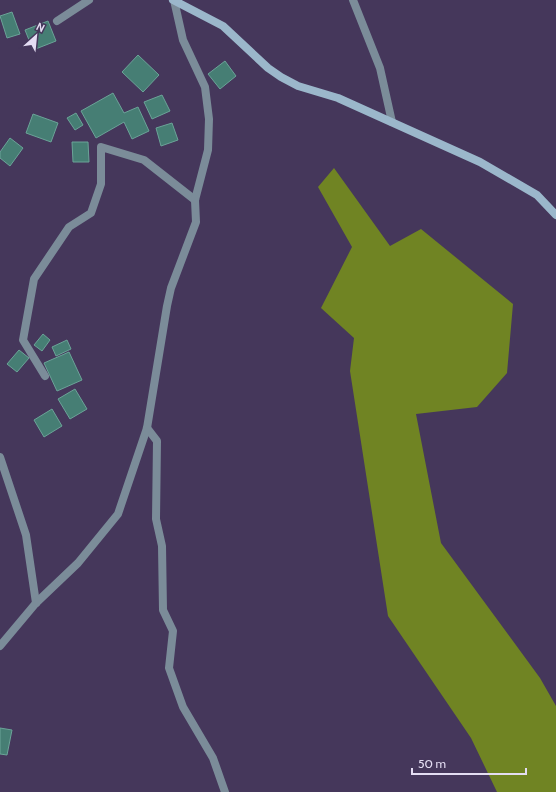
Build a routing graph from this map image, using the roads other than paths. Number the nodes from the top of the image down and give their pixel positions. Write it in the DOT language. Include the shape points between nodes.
graph roads {
  1 [pos="89,0"];
  2 [pos="173,0"];
  3 [pos="353,0"];
  4 [pos="57,21"];
  5 [pos="392,122"];
  6 [pos="194,200"];
  7 [pos="556,215"];
  8 [pos="45,376"];
  9 [pos="147,428"];
  10 [pos="0,457"];
  11 [pos="36,603"];
  12 [pos="0,646"];
  13 [pos="225,792"];
  1 -- 4 [label="street"];
  2 -- 5 [label="street" via="223,26 281,77"];
  2 -- 6 [label="street" via="183,40 205,87 207,105 208,150"];
  3 -- 5 [label="street" via="380,68"];
  5 -- 7 [label="street" via="480,162 514,181 537,195"];
  6 -- 8 [label="street" via="144,160 101,147 101,184 91,213 69,227 34,279 23,340"];
  6 -- 9 [label="street" via="196,222 171,288"];
  9 -- 11 [label="street" via="118,514 78,563"];
  9 -- 13 [label="street" via="157,441 156,520 162,546 163,610 173,631 169,668 183,707 213,758"];
  10 -- 11 [label="street" via="26,535"];
  11 -- 12 [label="street"];
}
